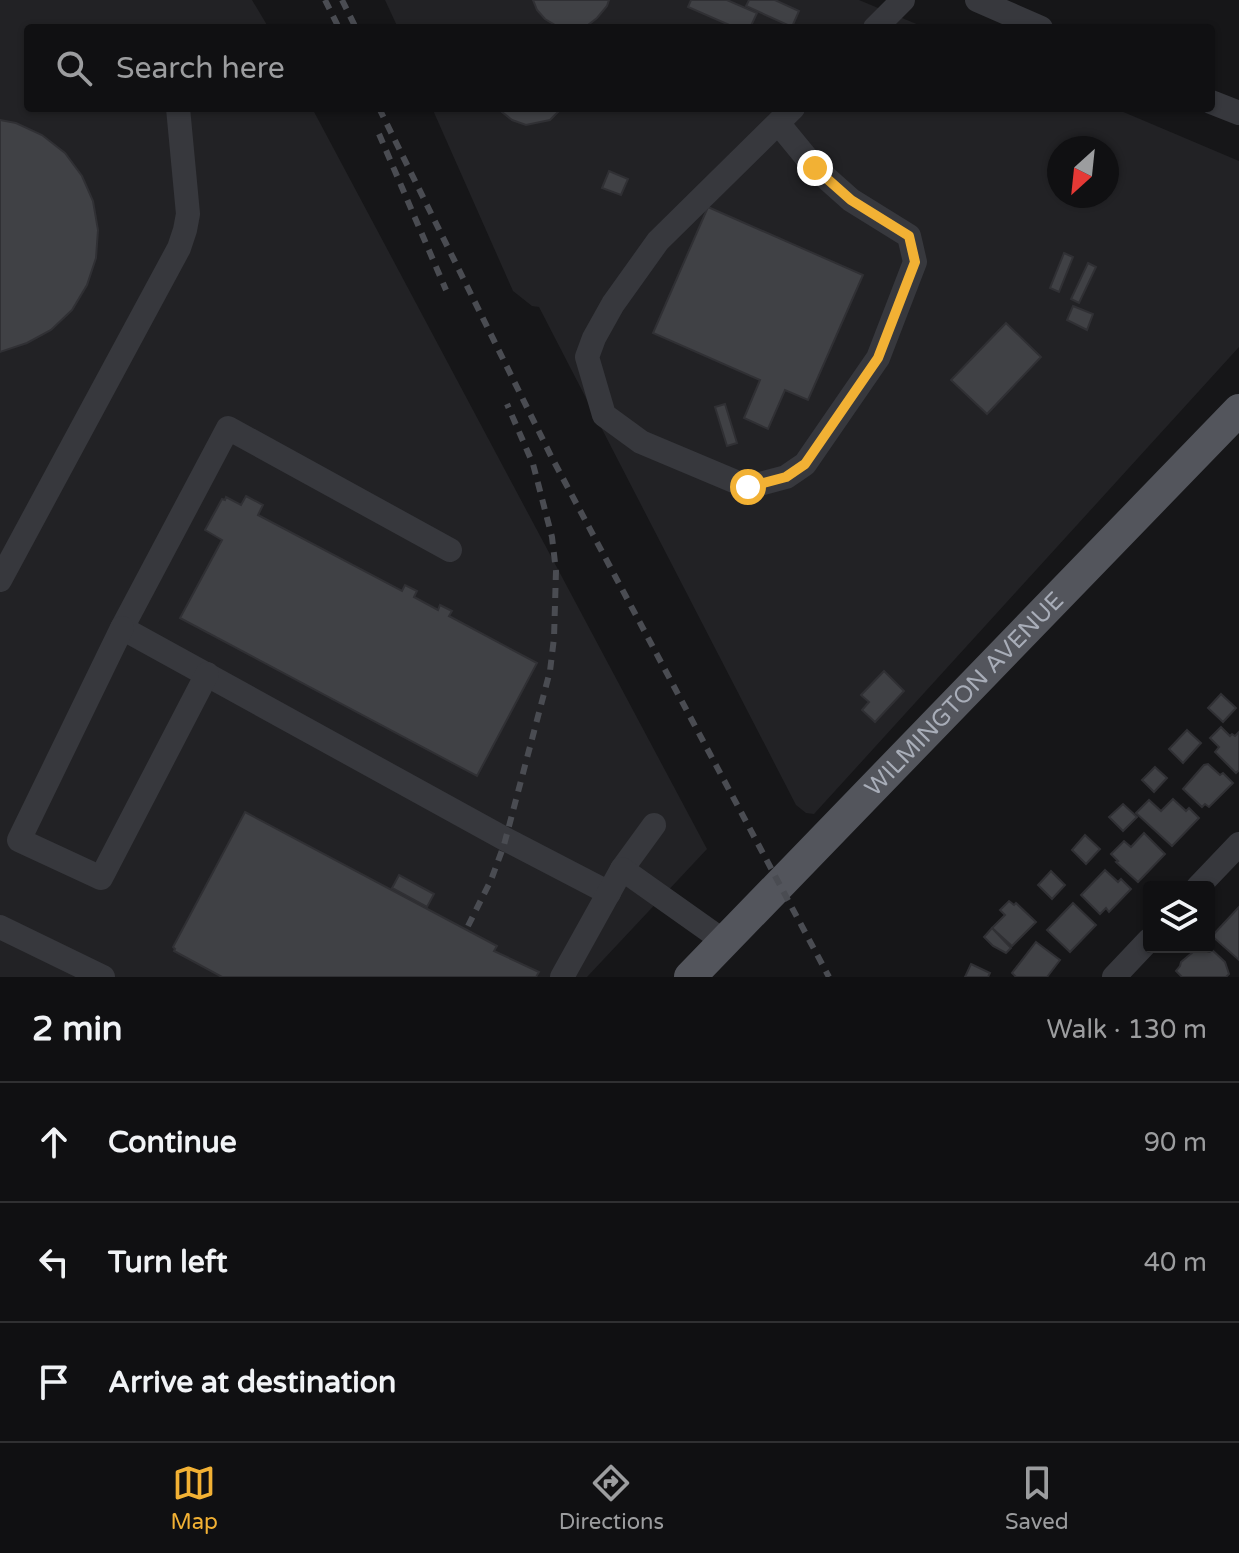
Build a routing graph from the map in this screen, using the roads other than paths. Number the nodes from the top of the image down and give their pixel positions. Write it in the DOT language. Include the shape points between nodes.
graph roads {
  1 [pos="903,0"];
  2 [pos="977,0"];
  3 [pos="879,24"];
  4 [pos="1032,24"];
  5 [pos="1215,104"];
  6 [pos="178,112"];
  7 [pos="1239,113"];
  8 [pos="786,115"];
  9 [pos="1239,410"];
  10 [pos="450,550"];
  11 [pos="0,580"];
  12 [pos="122,628"];
  13 [pos="207,674"];
  14 [pos="654,825"];
  15 [pos="1239,844"];
  16 [pos="622,869"];
  17 [pos="1204,881"];
  18 [pos="609,893"];
  19 [pos="0,927"];
  20 [pos="725,942"];
  21 [pos="1143,946"];
  22 [pos="103,977"];
  23 [pos="562,977"];
  24 [pos="690,977"];
  25 [pos="1114,977"];
  1 -- 3 [label="street"];
  2 -- 4 [label="street"];
  5 -- 7 [label="street"];
  6 -- 11 [label="street" via="188,214 179,248"];
  8 -- 8 [label="street" via="658,241 613,304 587,357 604,415 641,442 748,487 786,477 805,464 878,358 915,262 909,236 851,200 815,168"];
  9 -- 20 [label="main road, WILMINGTON AVENUE"];
  10 -- 12 [label="street" via="228,428"];
  12 -- 13 [label="street"];
  12 -- 13 [label="street" via="19,840 101,878"];
  13 -- 18 [label="street"];
  14 -- 16 [label="street"];
  15 -- 17 [label="street"];
  16 -- 18 [label="street"];
  16 -- 20 [label="street"];
  18 -- 23 [label="street"];
  19 -- 22 [label="street"];
  20 -- 24 [label="main road, WILMINGTON AVENUE"];
  21 -- 25 [label="street"];
}
